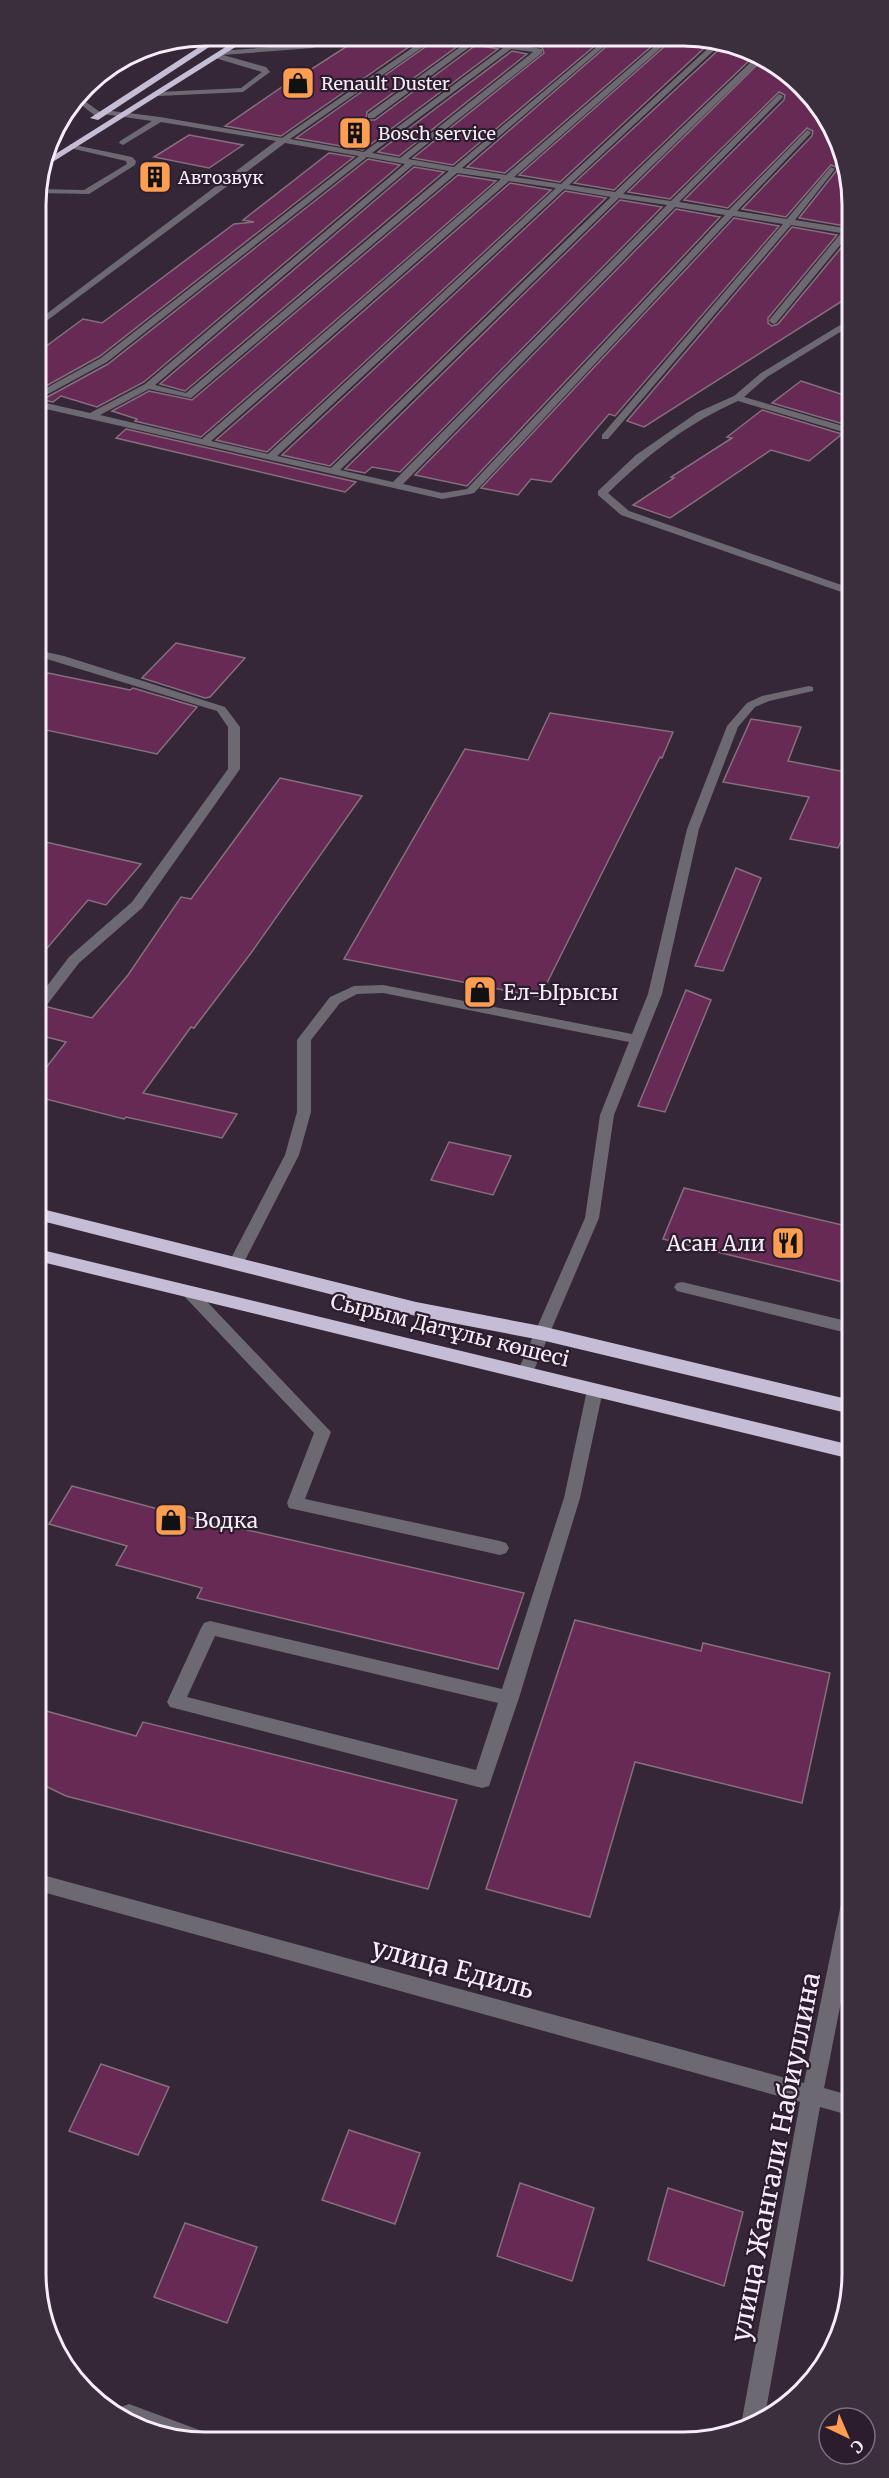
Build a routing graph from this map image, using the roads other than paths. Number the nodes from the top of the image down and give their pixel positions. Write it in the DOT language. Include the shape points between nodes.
graph roads {
  1 [pos="207,47"];
  2 [pos="233,47"];
  3 [pos="303,47"];
  4 [pos="420,47"];
  5 [pos="465,47"];
  6 [pos="509,47"];
  7 [pos="516,47"];
  8 [pos="601,47"];
  9 [pos="658,47"];
  10 [pos="711,49"];
  11 [pos="220,55"];
  12 [pos="753,63"];
  13 [pos="159,94"];
  14 [pos="779,96"];
  15 [pos="84,103"];
  16 [pos="102,114"];
  17 [pos="126,114"];
  18 [pos="371,116"];
  19 [pos="160,119"];
  20 [pos="82,126"];
  21 [pos="807,132"];
  22 [pos="283,141"];
  23 [pos="123,143"];
  24 [pos="73,146"];
  25 [pos="367,155"];
  26 [pos="54,158"];
  27 [pos="401,161"];
  28 [pos="411,163"];
  29 [pos="831,169"];
  30 [pos="456,170"];
  31 [pos="508,178"];
  32 [pos="564,187"];
  33 [pos="48,191"];
  34 [pos="617,196"];
  35 [pos="674,204"];
  36 [pos="731,213"];
  37 [pos="789,222"];
  38 [pos="842,228"];
  39 [pos="842,236"];
  40 [pos="47,318"];
  41 [pos="773,321"];
  42 [pos="842,327"];
  43 [pos="148,386"];
  44 [pos="47,392"];
  45 [pos="737,398"];
  46 [pos="47,406"];
  47 [pos="92,416"];
  48 [pos="842,429"];
  49 [pos="605,436"];
  50 [pos="204,442"];
  51 [pos="270,457"];
  52 [pos="333,471"];
  53 [pos="396,485"];
  54 [pos="842,589"];
  55 [pos="47,655"];
  56 [pos="809,689"];
  57 [pos="47,996"];
  58 [pos="637,1039"];
  59 [pos="47,1216"];
  60 [pos="46,1257"];
  61 [pos="236,1264"];
  62 [pos="682,1287"];
  63 [pos="189,1292"];
  64 [pos="842,1326"];
  65 [pos="541,1333"];
  66 [pos="525,1373"];
  67 [pos="595,1390"];
  68 [pos="842,1405"];
  69 [pos="842,1450"];
  70 [pos="500,1548"];
  71 [pos="510,1698"];
  72 [pos="46,1884"];
  73 [pos="842,1948"];
  74 [pos="812,2095"];
  75 [pos="842,2103"];
  76 [pos="754,2415"];
  1 -- 16 [label="highway"];
  2 -- 11 [label="highway"];
  3 -- 11 [label="street"];
  4 -- 22 [label="street"];
  5 -- 18 [label="street"];
  6 -- 25 [label="street"];
  7 -- 27 [label="street" via="539,51"];
  8 -- 30 [label="street"];
  9 -- 31 [label="street"];
  10 -- 32 [label="street"];
  11 -- 13 [label="highway"];
  11 -- 13 [label="street" via="266,72 243,90"];
  12 -- 34 [label="street"];
  13 -- 17 [label="highway"];
  14 -- 35 [label="street"];
  15 -- 16 [label="street"];
  16 -- 17 [label="street"];
  16 -- 20 [label="highway"];
  17 -- 19 [label="street"];
  17 -- 24 [label="highway"];
  19 -- 22 [label="street"];
  19 -- 23 [label="street"];
  21 -- 36 [label="street"];
  22 -- 25 [label="street"];
  22 -- 40 [label="street"];
  24 -- 26 [label="highway"];
  24 -- 33 [label="street" via="129,159 131,165 86,192"];
  25 -- 27 [label="street"];
  25 -- 44 [label="street" via="104,360"];
  27 -- 28 [label="street"];
  28 -- 30 [label="street"];
  28 -- 43 [label="street"];
  29 -- 37 [label="street"];
  30 -- 31 [label="street"];
  30 -- 43 [label="street" via="188,396"];
  31 -- 32 [label="street"];
  31 -- 50 [label="street"];
  32 -- 34 [label="street"];
  32 -- 51 [label="street"];
  34 -- 35 [label="street"];
  34 -- 52 [label="street"];
  35 -- 36 [label="street"];
  35 -- 53 [label="street"];
  36 -- 37 [label="street"];
  36 -- 53 [label="street" via="470,491 442,496"];
  37 -- 38 [label="street"];
  37 -- 49 [label="street"];
  39 -- 41 [label="street"];
  42 -- 45 [label="street" via="764,375"];
  43 -- 47 [label="street"];
  45 -- 48 [label="street"];
  45 -- 54 [label="street" via="701,414 639,457 602,493 625,513"];
  46 -- 47 [label="street"];
  47 -- 50 [label="street"];
  50 -- 51 [label="street"];
  51 -- 52 [label="street"];
  52 -- 53 [label="street"];
  55 -- 57 [label="street" via="221,709 234,727 234,769 137,905 74,960"];
  56 -- 58 [label="street" via="751,705 733,726 693,829 655,994"];
  58 -- 61 [label="street" via="383,989 354,990 335,1000 304,1040 304,1112 292,1155"];
  58 -- 65 [label="street" via="606,1115 592,1218"];
  59 -- 61 [label="highway, Сырым Датұлы көшесі"];
  60 -- 63 [label="highway, Сырым Датұлы көшесі"];
  61 -- 65 [label="highway, Сырым Датұлы көшесі" via="416,1309"];
  62 -- 64 [label="street"];
  63 -- 66 [label="highway, Сырым Датұлы көшесі"];
  63 -- 70 [label="street" via="323,1432 295,1503"];
  65 -- 66 [label="street"];
  65 -- 68 [label="highway, Сырым Датұлы көшесі"];
  66 -- 67 [label="highway, Сырым Датұлы көшесі"];
  67 -- 69 [label="highway, Сырым Датұлы көшесі"];
  67 -- 71 [label="street" via="572,1498"];
  71 -- 71 [label="street" via="482,1780 176,1702 210,1628"];
  72 -- 74 [label="street, улица Едиль"];
  73 -- 74 [label="street, улица Жангали Набиуллина"];
  74 -- 75 [label="street, улица Едиль"];
  74 -- 76 [label="street, улица Жангали Набиуллина"];
}
